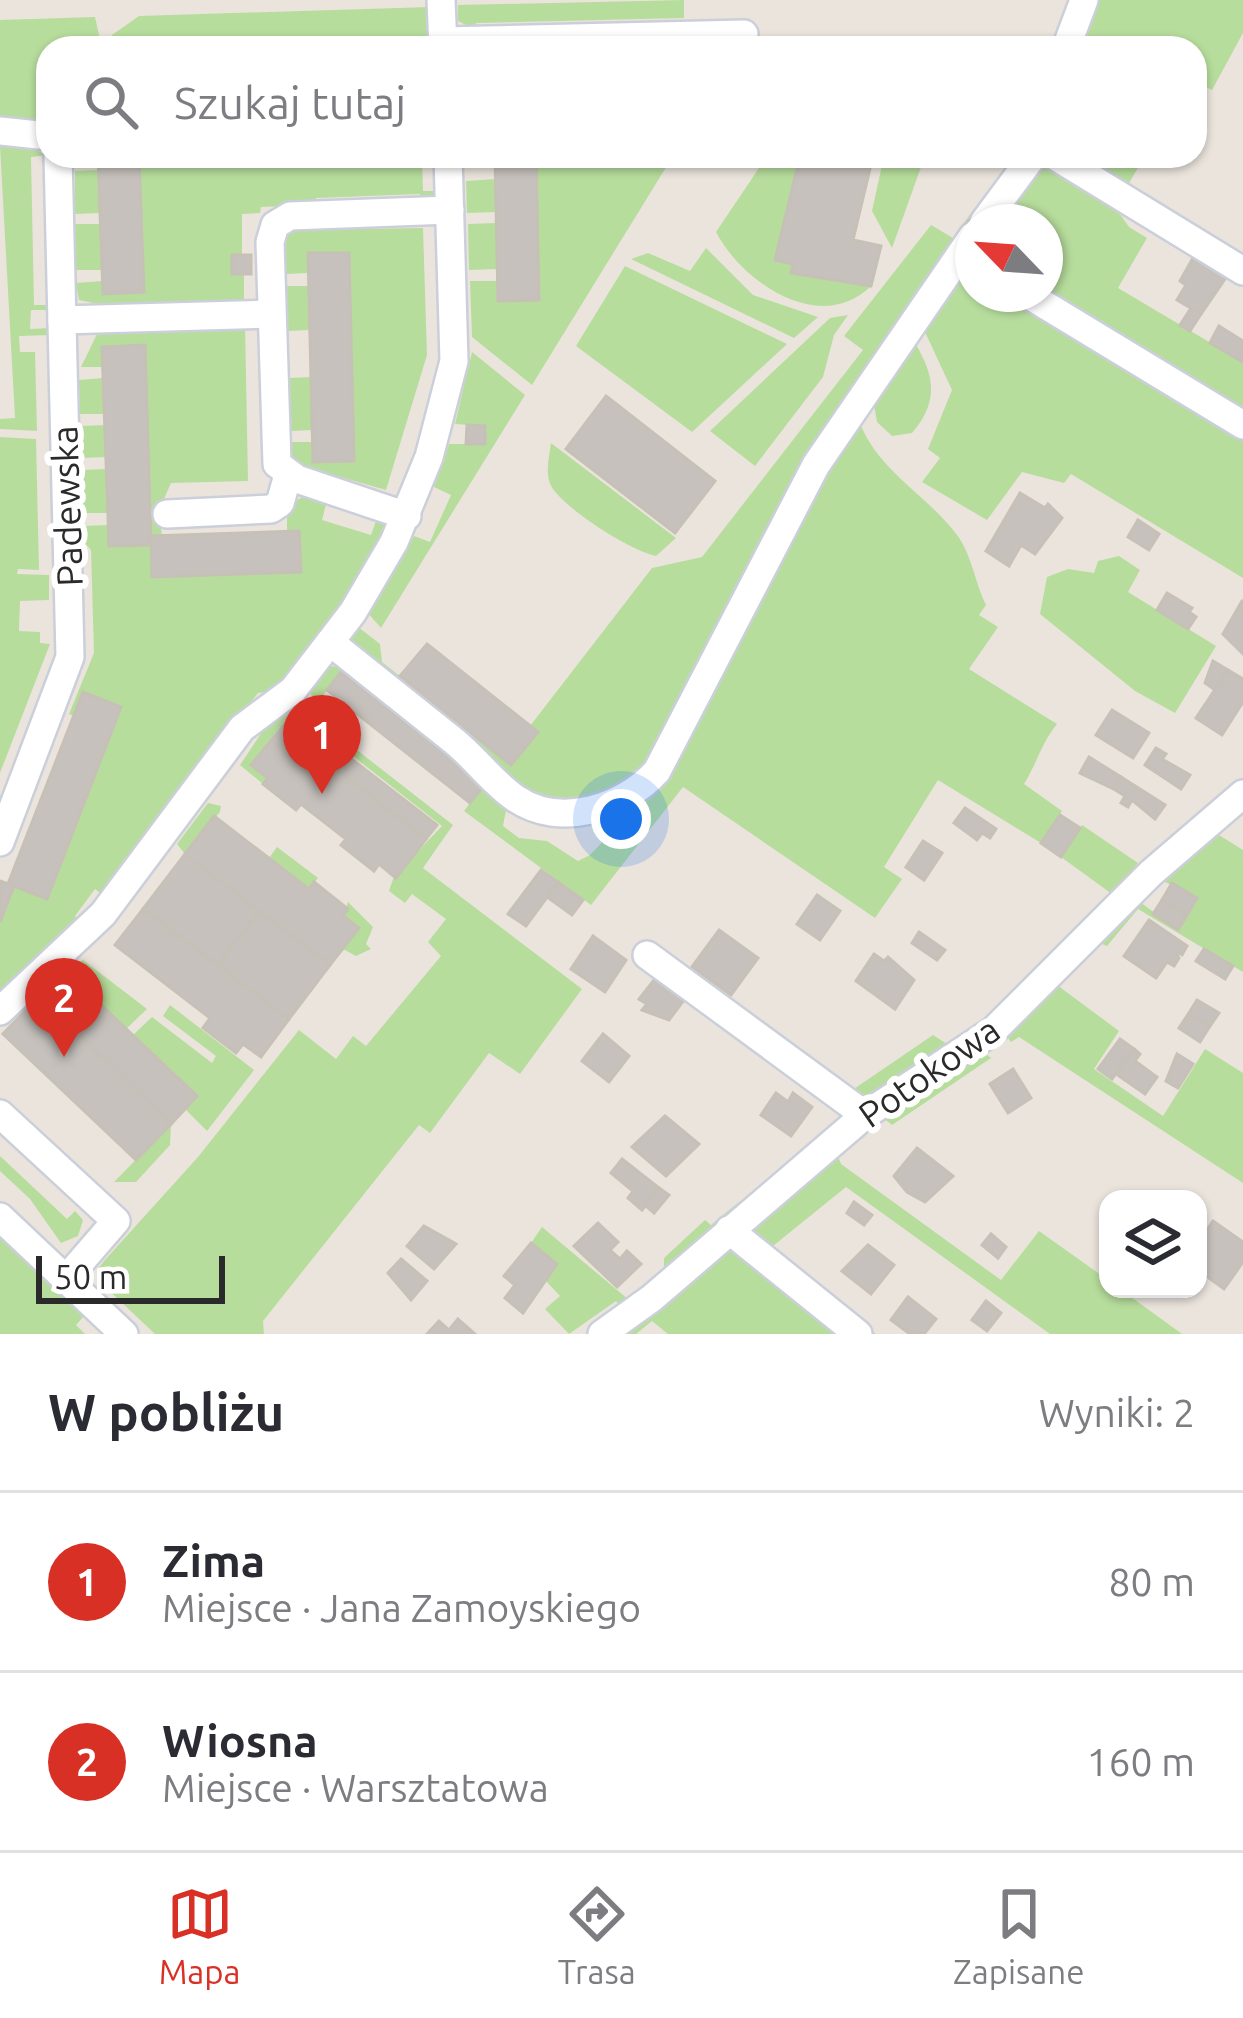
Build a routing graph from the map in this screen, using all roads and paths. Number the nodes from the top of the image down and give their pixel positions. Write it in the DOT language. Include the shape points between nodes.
graph roads {
  1 [pos="441,0"];
  2 [pos="1084,0"];
  3 [pos="744,34"];
  4 [pos="443,36"];
  5 [pos="684,36"];
  6 [pos="1070,36"];
  7 [pos="0,131"];
  8 [pos="36,135"];
  9 [pos="58,168"];
  10 [pos="448,168"];
  11 [pos="1024,168"];
  12 [pos="1075,168"];
  13 [pos="997,204"];
  14 [pos="450,211"];
  15 [pos="955,269"];
  16 [pos="1243,271"];
  17 [pos="1057,312"];
  18 [pos="271,314"];
  19 [pos="62,320"];
  20 [pos="1243,425"];
  21 [pos="288,475"];
  22 [pos="167,514"];
  23 [pos="406,516"];
  24 [pos="330,642"];
  25 [pos="1243,794"];
  26 [pos="0,842"];
  27 [pos="646,955"];
  28 [pos="0,1011"];
  29 [pos="0,1114"];
  30 [pos="865,1115"];
  31 [pos="0,1217"];
  32 [pos="729,1230"];
  33 [pos="65,1280"];
  34 [pos="124,1334"];
  35 [pos="602,1334"];
  36 [pos="858,1334"];
  1 -- 4 [label="street"];
  2 -- 6 [label="street"];
  3 -- 5 [label="street"];
  7 -- 8 [label="street"];
  9 -- 19 [label="street, Padewska"];
  10 -- 14 [label="street"];
  11 -- 13 [label="street"];
  12 -- 16 [label="street"];
  14 -- 18 [label="street" via="282,218 270,242"];
  14 -- 23 [label="street" via="454,362"];
  15 -- 24 [label="street" via="816,465 658,771 625,799 569,813 515,798"];
  17 -- 20 [label="street"];
  18 -- 19 [label="street"];
  18 -- 21 [label="street" via="274,456"];
  19 -- 26 [label="street, Padewska" via="68,671"];
  21 -- 22 [label="street" via="272,509"];
  21 -- 23 [label="street"];
  23 -- 24 [label="street"];
  24 -- 28 [label="street" via="292,690 242,728 103,914"];
  25 -- 30 [label="street, Potokowa" via="993,1031"];
  27 -- 30 [label="street"];
  29 -- 33 [label="street" via="116,1221"];
  30 -- 32 [label="street, Potokowa"];
  31 -- 33 [label="street"];
  32 -- 35 [label="street, Potokowa"];
  32 -- 36 [label="street"];
  33 -- 34 [label="street"];
}
